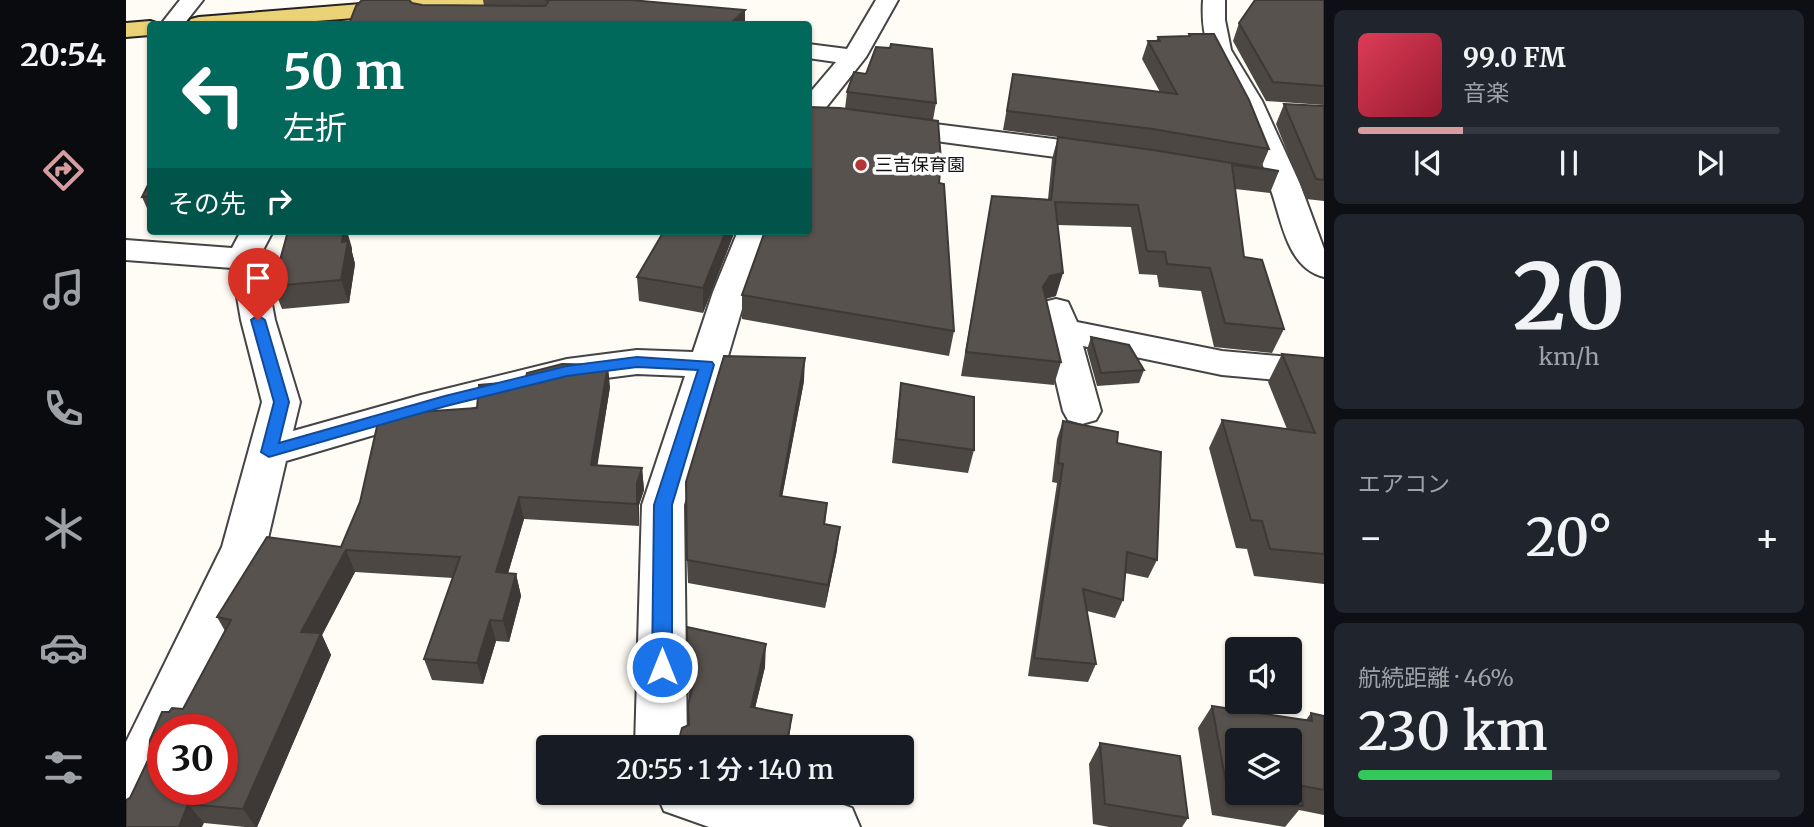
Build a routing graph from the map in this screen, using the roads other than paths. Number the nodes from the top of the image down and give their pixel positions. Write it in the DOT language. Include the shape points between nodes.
graph roads {
  1 [pos="192,0"];
  2 [pos="887,0"];
  3 [pos="1214,0"];
  4 [pos="412,7"];
  5 [pos="495,11"];
  6 [pos="355,18"];
  7 [pos="174,21"];
  8 [pos="277,21"];
  9 [pos="147,29"];
  10 [pos="126,30"];
  11 [pos="812,52"];
  12 [pos="853,57"];
  13 [pos="812,109"];
  14 [pos="812,115"];
  15 [pos="1132,158"];
  16 [pos="1200,167"];
  17 [pos="1284,184"];
  18 [pos="752,235"];
  19 [pos="252,245"];
  20 [pos="126,250"];
  21 [pos="1324,267"];
  22 [pos="707,365"];
  23 [pos="1324,372"];
  24 [pos="1082,411"];
  25 [pos="269,452"];
  26 [pos="661,735"];
  27 [pos="126,798"];
  28 [pos="727,805"];
  29 [pos="833,827"];
  1 -- 7 [label="street"];
  2 -- 12 [label="street"];
  3 -- 17 [label="street" via="1211,22 1216,46 1269,113"];
  4 -- 5 [label="street" via="426,16"];
  4 -- 6 [label="main road"];
  6 -- 8 [label="main road"];
  9 -- 10 [label="main road"];
  11 -- 12 [label="street"];
  12 -- 13 [label="street"];
  14 -- 15 [label="street"];
  16 -- 17 [label="street"];
  17 -- 21 [label="street" via="1308,252"];
  18 -- 22 [label="street"];
  19 -- 20 [label="street"];
  19 -- 25 [label="street" via="258,320 281,402"];
  22 -- 25 [label="street" via="637,362 567,371"];
  22 -- 26 [label="street" via="663,505"];
  23 -- 24 [label="street" via="1222,363 1058,319"];
  25 -- 27 [label="street" via="244,547"];
  28 -- 29 [label="street"];
}
